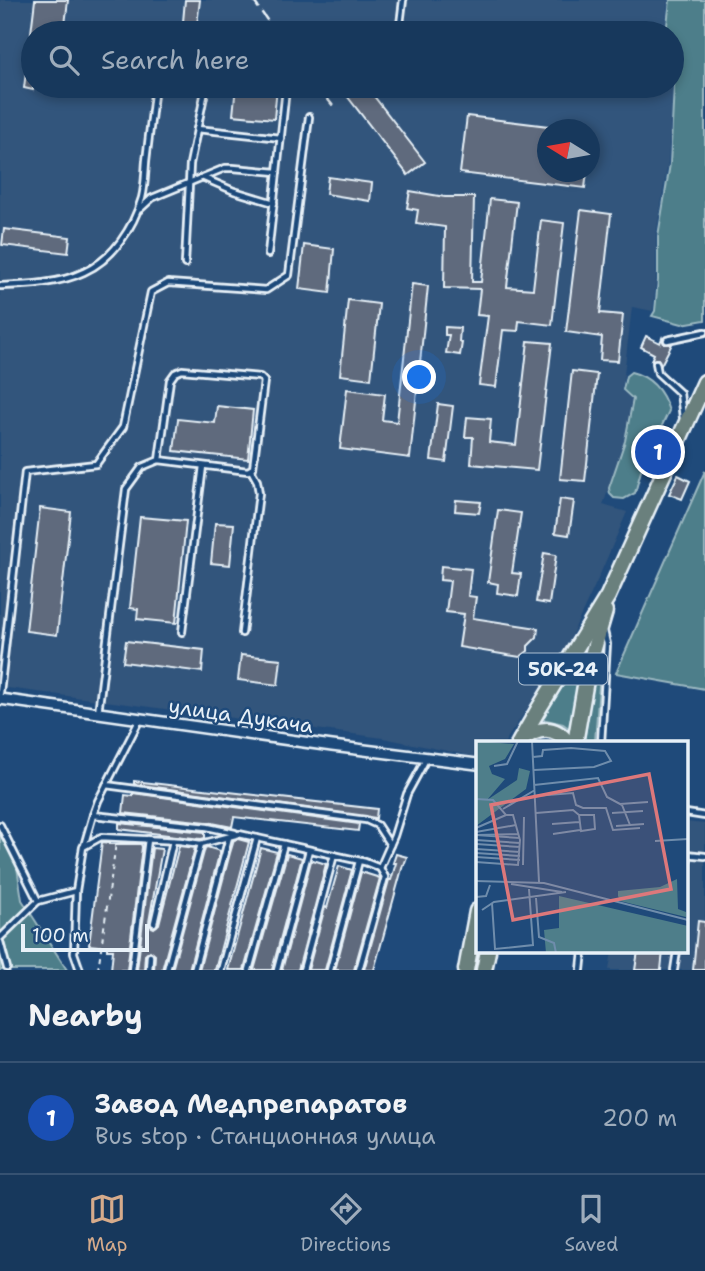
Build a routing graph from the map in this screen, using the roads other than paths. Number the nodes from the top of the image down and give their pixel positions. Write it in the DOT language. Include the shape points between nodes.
graph roads {
  1 [pos="403,0"];
  2 [pos="400,21"];
  3 [pos="154,98"];
  4 [pos="203,98"];
  5 [pos="285,98"];
  6 [pos="309,117"];
  7 [pos="197,129"];
  8 [pos="281,138"];
  9 [pos="277,172"];
  10 [pos="203,177"];
  11 [pos="189,184"];
  12 [pos="274,203"];
  13 [pos="137,212"];
  14 [pos="268,254"];
  15 [pos="185,264"];
  16 [pos="0,286"];
  17 [pos="705,332"];
  18 [pos="667,340"];
  19 [pos="656,363"];
  20 [pos="705,383"];
  21 [pos="685,428"];
  22 [pos="159,460"];
  23 [pos="203,466"];
  24 [pos="251,470"];
  25 [pos="608,596"];
  26 [pos="601,623"];
  27 [pos="182,632"];
  28 [pos="242,633"];
  29 [pos="0,693"];
  30 [pos="0,699"];
  31 [pos="98,714"];
  32 [pos="140,719"];
  33 [pos="521,741"];
  34 [pos="521,741"];
  35 [pos="567,741"];
  36 [pos="575,741"];
  37 [pos="601,741"];
  38 [pos="427,757"];
  39 [pos="476,764"];
  40 [pos="106,785"];
  41 [pos="93,815"];
  42 [pos="0,825"];
  43 [pos="239,834"];
  44 [pos="229,837"];
  45 [pos="257,838"];
  46 [pos="148,839"];
  47 [pos="173,841"];
  48 [pos="201,844"];
  49 [pos="284,844"];
  50 [pos="390,845"];
  51 [pos="83,847"];
  52 [pos="309,850"];
  53 [pos="334,856"];
  54 [pos="359,861"];
  55 [pos="380,868"];
  56 [pos="76,891"];
  57 [pos="38,901"];
  58 [pos="476,921"];
  59 [pos="154,923"];
  60 [pos="0,940"];
  61 [pos="150,956"];
  62 [pos="8,968"];
  63 [pos="80,970"];
  64 [pos="132,970"];
  65 [pos="149,970"];
  66 [pos="167,970"];
  67 [pos="194,970"];
  68 [pos="221,970"];
  69 [pos="249,970"];
  70 [pos="277,970"];
  71 [pos="303,970"];
  72 [pos="330,970"];
  73 [pos="359,970"];
  74 [pos="466,970"];
  1 -- 2 [label="lane"];
  3 -- 13 [label="lane"];
  4 -- 7 [label="lane"];
  5 -- 8 [label="lane"];
  6 -- 29 [label="lane" via="289,275 266,290 168,284 151,292 123,427 96,464 25,472"];
  7 -- 8 [label="lane"];
  7 -- 11 [label="lane"];
  8 -- 9 [label="lane"];
  9 -- 10 [label="lane" via="233,167"];
  9 -- 12 [label="lane"];
  10 -- 11 [label="lane"];
  10 -- 12 [label="lane"];
  11 -- 13 [label="lane" via="152,198"];
  11 -- 15 [label="lane"];
  12 -- 14 [label="lane"];
  13 -- 16 [label="lane" via="114,250 96,266 71,277"];
  17 -- 18 [label="lane"];
  19 -- 21 [label="lane" via="658,373 680,393"];
  20 -- 21 [label="main road, 50К-24"];
  21 -- 25 [label="main road, 50К-24"];
  22 -- 23 [label="lane"];
  22 -- 24 [label="lane" via="170,380 175,373 260,377 264,381"];
  22 -- 31 [label="lane" via="142,467 126,489"];
  23 -- 24 [label="lane"];
  23 -- 27 [label="lane"];
  24 -- 28 [label="lane" via="259,493"];
  25 -- 26 [label="main road, 50К-24"];
  25 -- 33 [label="main road, 50К-24"];
  26 -- 36 [label="main road, 50К-24"];
  26 -- 37 [label="lane" via="607,644"];
  30 -- 31 [label="street, улица Дукача"];
  31 -- 32 [label="street, улица Дукача"];
  32 -- 38 [label="street, улица Дукача"];
  32 -- 40 [label="lane"];
  34 -- 35 [label="main road" via="542,729"];
  38 -- 39 [label="street, улица Дукача"];
  38 -- 50 [label="lane" via="407,794"];
  40 -- 41 [label="lane"];
  40 -- 50 [label="lane" via="366,820 377,825"];
  41 -- 43 [label="lane"];
  41 -- 51 [label="lane"];
  42 -- 57 [label="lane"];
  43 -- 44 [label="lane"];
  43 -- 45 [label="lane"];
  44 -- 48 [label="lane"];
  44 -- 67 [label="lane"];
  45 -- 49 [label="lane"];
  45 -- 68 [label="lane"];
  46 -- 47 [label="lane"];
  46 -- 51 [label="lane" via="101,837"];
  46 -- 64 [label="lane"];
  47 -- 48 [label="lane"];
  47 -- 59 [label="lane"];
  48 -- 66 [label="lane"];
  49 -- 52 [label="lane"];
  49 -- 69 [label="lane"];
  50 -- 55 [label="lane"];
  51 -- 56 [label="lane"];
  52 -- 53 [label="lane"];
  52 -- 70 [label="lane"];
  53 -- 54 [label="lane"];
  53 -- 71 [label="lane"];
  54 -- 55 [label="lane"];
  54 -- 72 [label="lane"];
  55 -- 73 [label="lane" via="385,877"];
  56 -- 57 [label="lane"];
  56 -- 63 [label="lane" via="74,953"];
  57 -- 60 [label="lane"];
  58 -- 74 [label="main road"];
  60 -- 62 [label="lane"];
  61 -- 65 [label="lane"];
}
